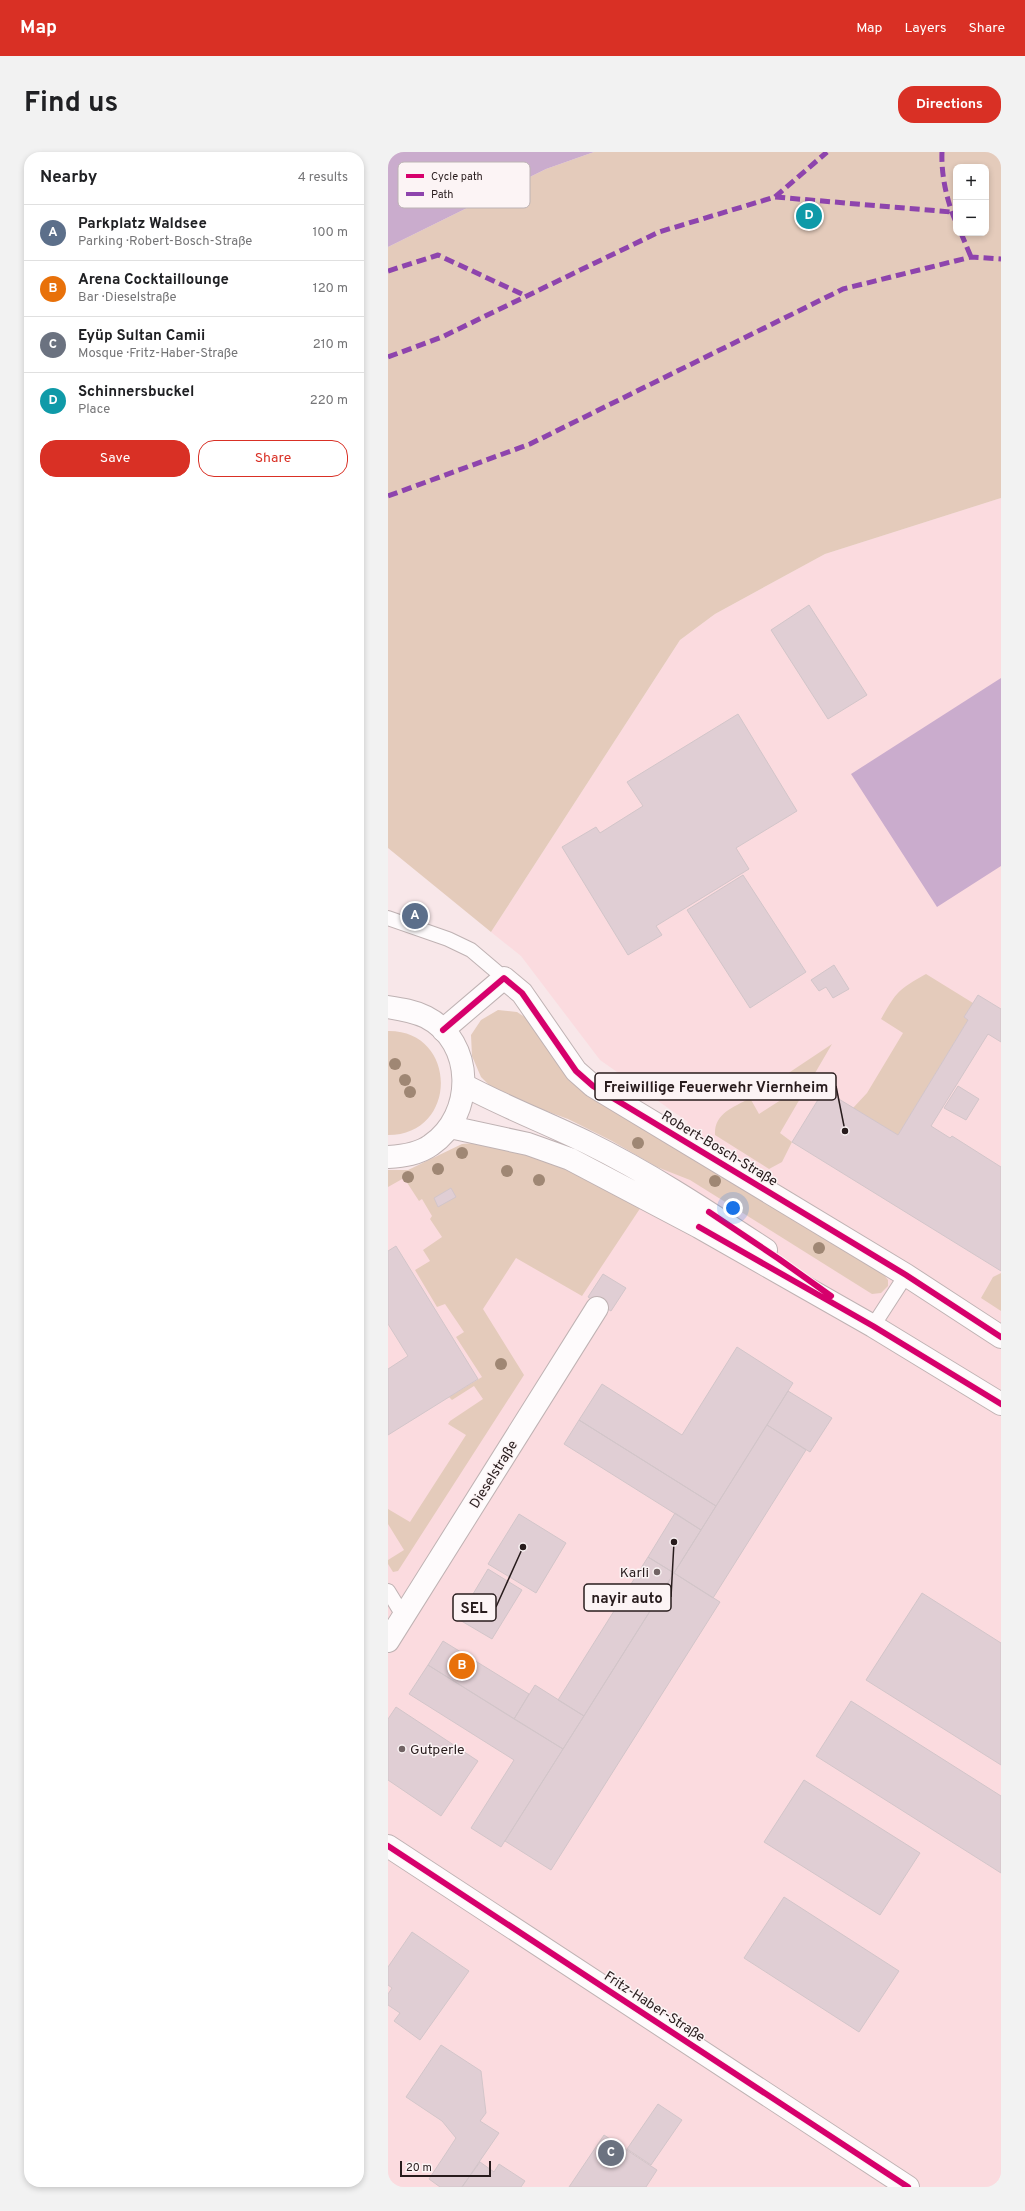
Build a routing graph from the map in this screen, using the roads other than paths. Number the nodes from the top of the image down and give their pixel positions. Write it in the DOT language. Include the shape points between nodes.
graph roads {
  1 [pos="388,918"];
  2 [pos="504,978"];
  3 [pos="388,1007"];
  4 [pos="443,1030"];
  5 [pos="464,1085"];
  6 [pos="450,1127"];
  7 [pos="388,1157"];
  8 [pos="906,1275"];
  9 [pos="597,1308"];
  10 [pos="873,1326"];
  11 [pos="1001,1338"];
  12 [pos="1001,1404"];
  13 [pos="388,1591"];
  14 [pos="404,1617"];
  15 [pos="388,1641"];
  16 [pos="388,1846"];
  17 [pos="908,2187"];
  1 -- 2 [label="lane" via="471,950"];
  2 -- 4 [label="street"];
  2 -- 8 [label="street, Robert-Bosch-Straße" via="522,993 576,1071 593,1086"];
  3 -- 4 [label="street" via="408,1010 427,1017"];
  4 -- 5 [label="street" via="455,1046 462,1065"];
  5 -- 6 [label="street" via="460,1107"];
  5 -- 10 [label="street" via="642,1171 779,1259"];
  6 -- 7 [label="street" via="431,1145 408,1155"];
  6 -- 10 [label="street" via="528,1144 570,1159 699,1227"];
  8 -- 10 [label="lane"];
  8 -- 11 [label="street, Robert-Bosch-Straße"];
  9 -- 14 [label="street, Dieselstraße"];
  10 -- 12 [label="street"];
  13 -- 14 [label="lane"];
  14 -- 15 [label="street, Dieselstraße"];
  16 -- 17 [label="street, Fritz-Haber-Straße"];
}
